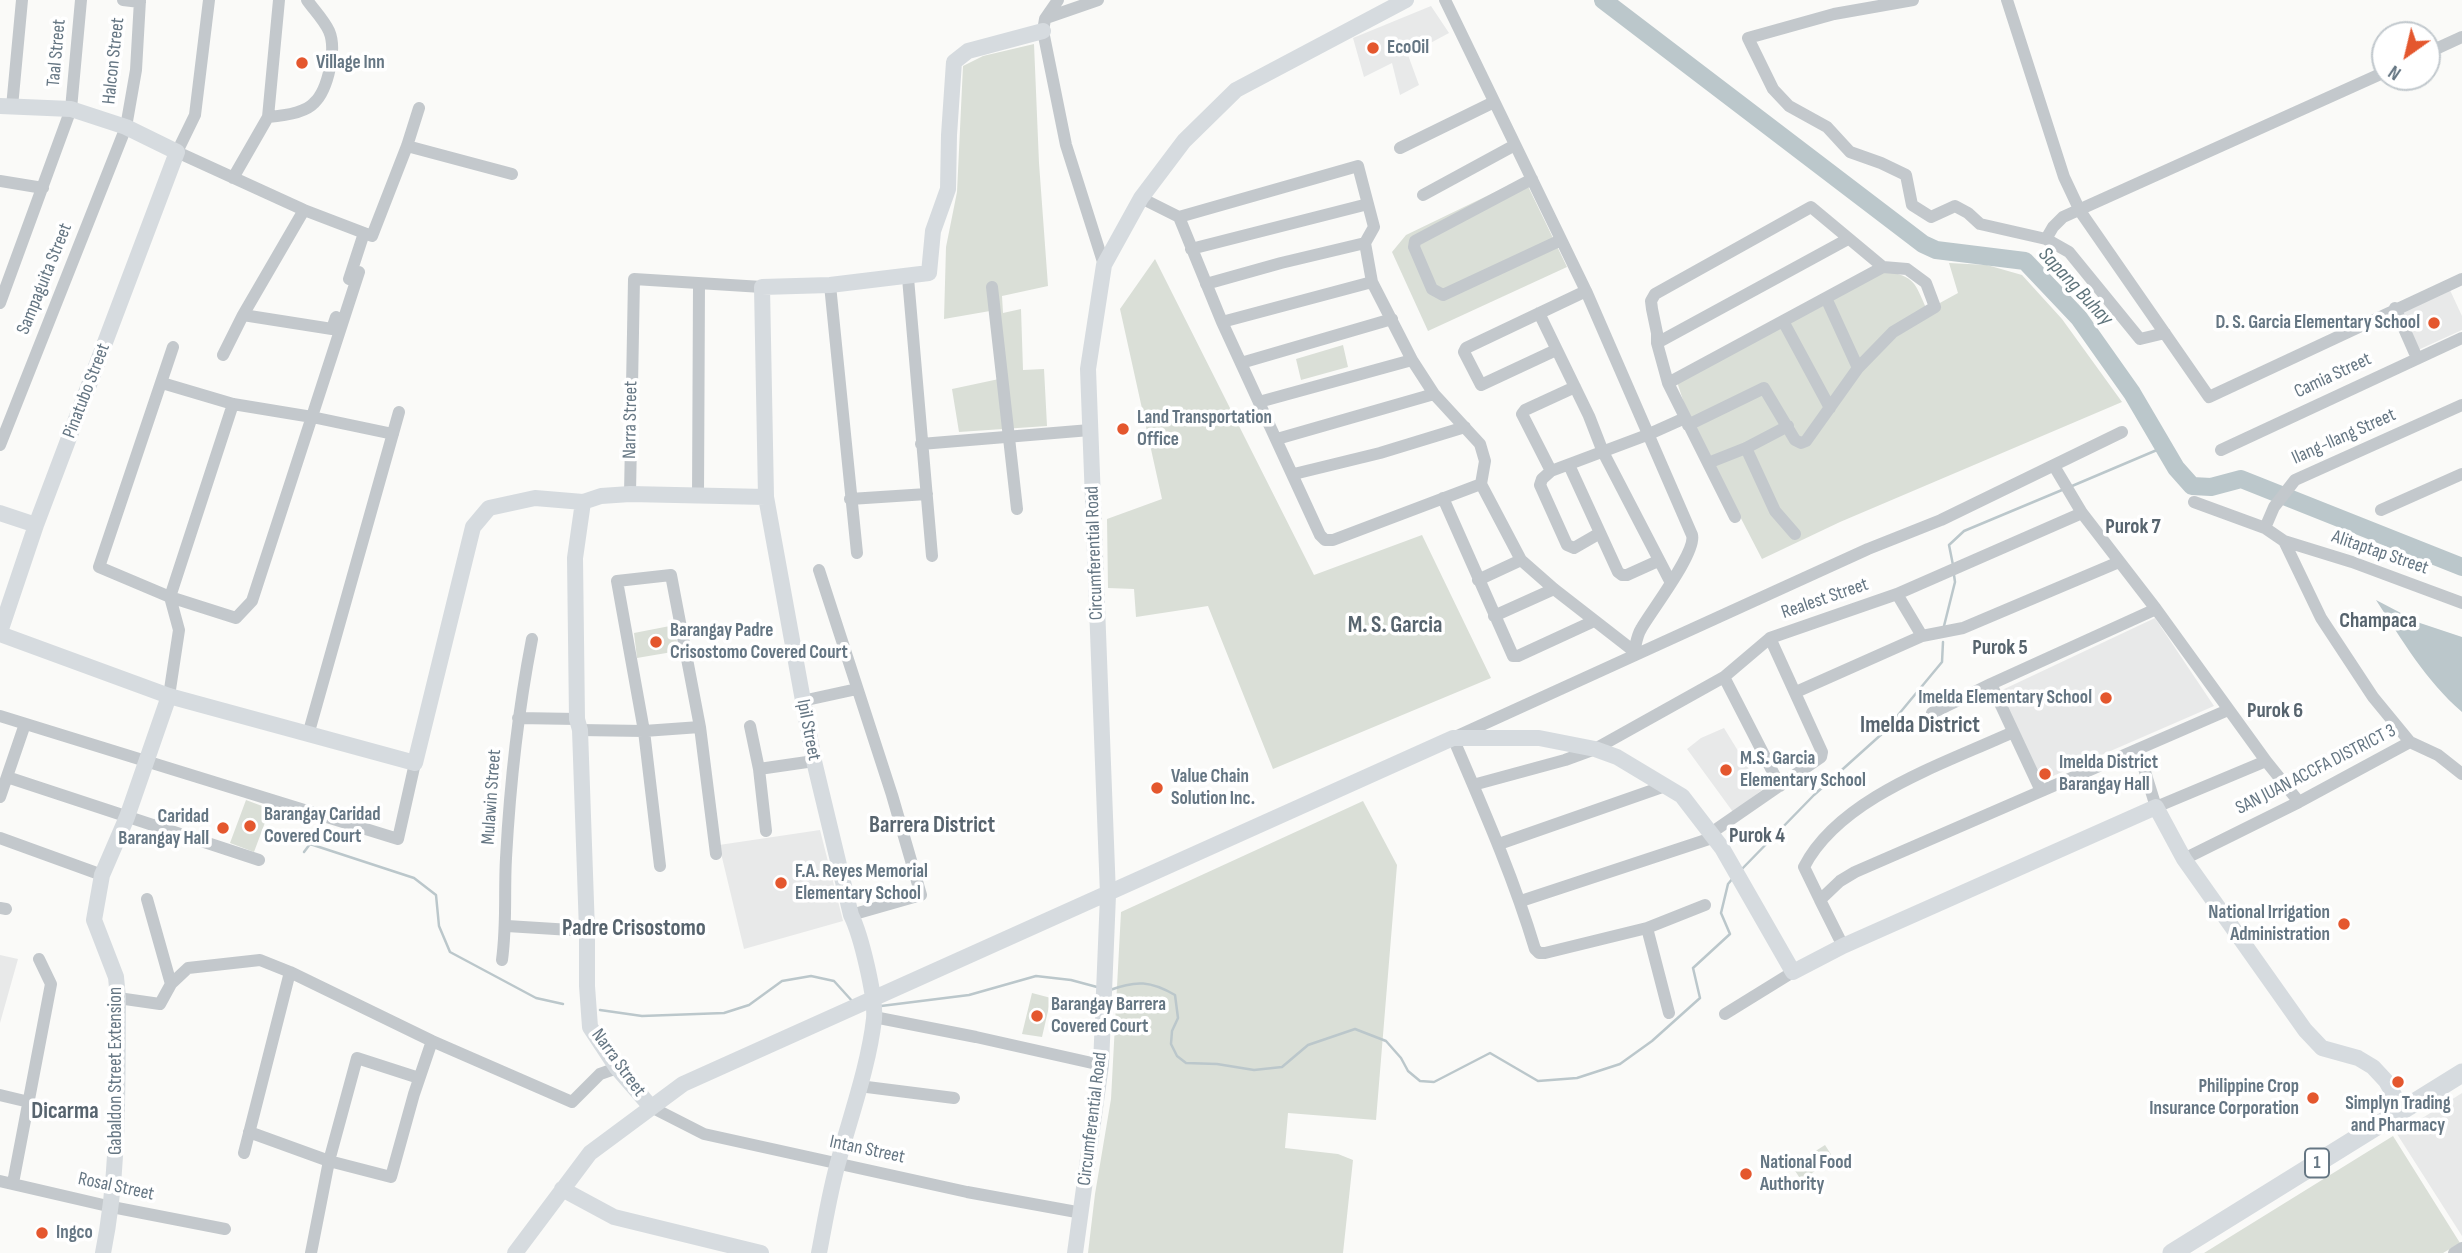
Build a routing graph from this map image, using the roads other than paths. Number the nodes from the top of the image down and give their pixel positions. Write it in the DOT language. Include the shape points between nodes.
graph roads {
  1 [pos="22,0"];
  2 [pos="81,0"];
  3 [pos="123,0"];
  4 [pos="209,0"];
  5 [pos="279,0"];
  6 [pos="307,0"];
  7 [pos="1058,0"];
  8 [pos="1098,0"];
  9 [pos="1406,0"];
  10 [pos="1445,0"];
  11 [pos="1913,0"];
  12 [pos="2007,0"];
  13 [pos="140,1"];
  14 [pos="1044,25"];
  15 [pos="2462,37"];
  16 [pos="2441,47"];
  17 [pos="2371,78"];
  18 [pos="1494,102"];
  19 [pos="6,106"];
  20 [pos="419,108"];
  21 [pos="71,109"];
  22 [pos="268,117"];
  23 [pos="126,127"];
  24 [pos="1516,145"];
  25 [pos="407,146"];
  26 [pos="1400,148"];
  27 [pos="177,152"];
  28 [pos="512,174"];
  29 [pos="233,178"];
  30 [pos="1532,179"];
  31 [pos="0,181"];
  32 [pos="43,188"];
  33 [pos="1423,195"];
  34 [pos="1141,198"];
  35 [pos="1368,204"];
  36 [pos="304,210"];
  37 [pos="2080,211"];
  38 [pos="1179,217"];
  39 [pos="363,233"];
  40 [pos="1848,239"];
  41 [pos="2046,239"];
  42 [pos="1561,240"];
  43 [pos="1365,243"];
  44 [pos="1191,250"];
  45 [pos="1104,265"];
  46 [pos="1883,267"];
  47 [pos="359,272"];
  48 [pos="908,278"];
  49 [pos="2462,279"];
  50 [pos="1372,282"];
  51 [pos="699,284"];
  52 [pos="1206,284"];
  53 [pos="830,285"];
  54 [pos="762,287"];
  55 [pos="992,287"];
  56 [pos="1586,292"];
  57 [pos="1826,298"];
  58 [pos="0,303"];
  59 [pos="2395,308"];
  60 [pos="1539,313"];
  61 [pos="243,315"];
  62 [pos="1392,319"];
  63 [pos="1222,321"];
  64 [pos="1783,321"];
  65 [pos="2165,333"];
  66 [pos="2462,338"];
  67 [pos="1657,343"];
  68 [pos="173,347"];
  69 [pos="1556,350"];
  70 [pos="223,355"];
  71 [pos="2417,358"];
  72 [pos="1412,360"];
  73 [pos="1241,363"];
  74 [pos="1858,368"];
  75 [pos="162,383"];
  76 [pos="1668,383"];
  77 [pos="1575,387"];
  78 [pos="1434,394"];
  79 [pos="1259,402"];
  80 [pos="233,404"];
  81 [pos="2462,405"];
  82 [pos="1830,408"];
  83 [pos="399,412"];
  84 [pos="312,417"];
  85 [pos="1687,421"];
  86 [pos="1788,426"];
  87 [pos="1465,427"];
  88 [pos="1090,430"];
  89 [pos="2122,432"];
  90 [pos="393,434"];
  91 [pos="1647,435"];
  92 [pos="1009,437"];
  93 [pos="1277,439"];
  94 [pos="921,444"];
  95 [pos="0,445"];
  96 [pos="1746,448"];
  97 [pos="2221,450"];
  98 [pos="1603,452"];
  99 [pos="1708,463"];
  100 [pos="1569,465"];
  101 [pos="2054,466"];
  102 [pos="1551,471"];
  103 [pos="1294,474"];
  104 [pos="2462,474"];
  105 [pos="1480,484"];
  106 [pos="629,494"];
  107 [pos="927,494"];
  108 [pos="698,496"];
  109 [pos="766,496"];
  110 [pos="1443,498"];
  111 [pos="850,499"];
  112 [pos="583,502"];
  113 [pos="2194,502"];
  114 [pos="1017,509"];
  115 [pos="2381,510"];
  116 [pos="0,513"];
  117 [pos="2082,513"];
  118 [pos="1735,517"];
  119 [pos="36,525"];
  120 [pos="2265,528"];
  121 [pos="1600,533"];
  122 [pos="1795,534"];
  123 [pos="2284,541"];
  124 [pos="858,553"];
  125 [pos="932,556"];
  126 [pos="1521,560"];
  127 [pos="1658,561"];
  128 [pos="2119,562"];
  129 [pos="819,570"];
  130 [pos="1478,580"];
  131 [pos="1671,583"];
  132 [pos="1554,589"];
  133 [pos="1897,594"];
  134 [pos="170,597"];
  135 [pos="2462,603"];
  136 [pos="2156,609"];
  137 [pos="1494,616"];
  138 [pos="1594,621"];
  139 [pos="0,633"];
  140 [pos="1922,636"];
  141 [pos="1770,638"];
  142 [pos="532,639"];
  143 [pos="1634,654"];
  144 [pos="1724,677"];
  145 [pos="1991,684"];
  146 [pos="857,689"];
  147 [pos="1796,692"];
  148 [pos="169,696"];
  149 [pos="802,701"];
  150 [pos="2228,710"];
  151 [pos="1932,713"];
  152 [pos="0,716"];
  153 [pos="518,718"];
  154 [pos="25,724"];
  155 [pos="579,725"];
  156 [pos="750,726"];
  157 [pos="700,727"];
  158 [pos="644,731"];
  159 [pos="2012,732"];
  160 [pos="308,735"];
  161 [pos="1453,738"];
  162 [pos="2410,742"];
  163 [pos="1595,749"];
  164 [pos="2138,749"];
  165 [pos="144,761"];
  166 [pos="814,761"];
  167 [pos="2266,761"];
  168 [pos="415,764"];
  169 [pos="759,769"];
  170 [pos="2462,774"];
  171 [pos="7,777"];
  172 [pos="1473,785"];
  173 [pos="1665,786"];
  174 [pos="1780,786"];
  175 [pos="2041,791"];
  176 [pos="0,797"];
  177 [pos="2299,802"];
  178 [pos="2156,807"];
  179 [pos="127,817"];
  180 [pos="766,831"];
  181 [pos="1713,835"];
  182 [pos="0,838"];
  183 [pos="1499,844"];
  184 [pos="716,854"];
  185 [pos="2184,859"];
  186 [pos="259,860"];
  187 [pos="660,866"];
  188 [pos="102,875"];
  189 [pos="1108,895"];
  190 [pos="147,899"];
  191 [pos="1820,900"];
  192 [pos="1521,901"];
  193 [pos="1705,905"];
  194 [pos="851,915"];
  195 [pos="507,926"];
  196 [pos="1647,928"];
  197 [pos="587,932"];
  198 [pos="1843,946"];
  199 [pos="38,959"];
  200 [pos="502,960"];
  201 [pos="290,972"];
  202 [pos="1793,972"];
  203 [pos="171,984"];
  204 [pos="118,998"];
  205 [pos="873,998"];
  206 [pos="1669,1013"];
  207 [pos="1725,1014"];
  208 [pos="874,1017"];
  209 [pos="432,1041"];
  210 [pos="1101,1065"];
  211 [pos="617,1068"];
  212 [pos="2462,1073"];
  213 [pos="419,1078"];
  214 [pos="859,1086"];
  215 [pos="0,1096"];
  216 [pos="954,1098"];
  217 [pos="29,1102"];
  218 [pos="650,1107"];
  219 [pos="2402,1109"];
  220 [pos="249,1132"];
  221 [pos="244,1153"];
  222 [pos="330,1161"];
  223 [pos="838,1164"];
  224 [pos="7,1182"];
  225 [pos="562,1189"];
  226 [pos="112,1208"];
  227 [pos="1082,1213"];
  228 [pos="225,1229"];
  229 [pos="2462,1248"];
  230 [pos="103,1253"];
  231 [pos="311,1253"];
  232 [pos="515,1253"];
  233 [pos="761,1253"];
  234 [pos="819,1253"];
  235 [pos="1075,1253"];
  236 [pos="2172,1253"];
  237 [pos="2454,1253"];
  1 -- 19 [label="street"];
  2 -- 21 [label="street, Taal Street"];
  3 -- 13 [label="street"];
  4 -- 27 [label="street, Pinatubo Street" via="195,115"];
  5 -- 22 [label="street"];
  6 -- 22 [label="street" via="330,32 329,75 314,104 287,116"];
  7 -- 14 [label="street"];
  8 -- 14 [label="street"];
  9 -- 34 [label="street, Circumferential Road" via="1236,90 1184,141"];
  10 -- 18 [label="street"];
  11 -- 41 [label="street" via="1834,14 1748,38 1773,89 1789,106 1827,127 1850,152 1906,175 1912,205 1931,217 1955,206 1980,224"];
  12 -- 37 [label="street" via="2064,177"];
  13 -- 23 [label="street, Halcon Street" via="136,70"];
  14 -- 45 [label="street" via="1066,145"];
  14 -- 48 [label="street" via="968,51 954,62 948,189 933,231 929,274"];
  15 -- 16 [label="street"];
  17 -- 37 [label="street"];
  18 -- 24 [label="street"];
  18 -- 26 [label="street"];
  19 -- 21 [label="street"];
  20 -- 25 [label="street"];
  21 -- 23 [label="street"];
  21 -- 32 [label="street, Taal Street"];
  22 -- 29 [label="street"];
  23 -- 27 [label="street"];
  23 -- 95 [label="street, Sampaguita Street"];
  24 -- 30 [label="street"];
  24 -- 33 [label="street"];
  25 -- 28 [label="street"];
  25 -- 39 [label="street" via="372,236"];
  27 -- 29 [label="street"];
  27 -- 119 [label="street, Pinatubo Street"];
  29 -- 36 [label="street"];
  30 -- 42 [label="street"];
  30 -- 42 [label="street" via="1415,241 1432,289 1443,295"];
  31 -- 32 [label="street"];
  32 -- 58 [label="street, Taal Street"];
  34 -- 38 [label="street"];
  34 -- 45 [label="street, Circumferential Road"];
  35 -- 38 [label="street" via="1358,166"];
  35 -- 43 [label="street" via="1374,227"];
  35 -- 44 [label="street"];
  36 -- 39 [label="street"];
  36 -- 61 [label="street"];
  37 -- 41 [label="street" via="2063,217"];
  37 -- 65 [label="street"];
  38 -- 44 [label="street"];
  39 -- 61 [label="street" via="332,329"];
  40 -- 46 [label="street"];
  40 -- 67 [label="street"];
  40 -- 67 [label="street" via="1811,207 1655,294 1651,301"];
  41 -- 65 [label="street" via="2069,252 2140,339"];
  42 -- 56 [label="street"];
  43 -- 50 [label="street"];
  43 -- 52 [label="street"];
  44 -- 52 [label="street"];
  45 -- 88 [label="street, Circumferential Road" via="1088,369"];
  46 -- 57 [label="street"];
  46 -- 74 [label="street" via="1907,269 1926,283 1935,307 1893,332"];
  47 -- 84 [label="street"];
  48 -- 53 [label="street, Narra Street"];
  48 -- 94 [label="street"];
  49 -- 59 [label="street"];
  50 -- 62 [label="street"];
  50 -- 63 [label="street"];
  51 -- 54 [label="street, Narra Street"];
  51 -- 106 [label="street, Narra Street" via="634,279"];
  51 -- 108 [label="street"];
  52 -- 63 [label="street"];
  53 -- 54 [label="street, Narra Street"];
  53 -- 111 [label="street"];
  54 -- 109 [label="street, Ipil Street"];
  55 -- 92 [label="street"];
  56 -- 60 [label="street"];
  56 -- 91 [label="street"];
  57 -- 64 [label="street"];
  57 -- 74 [label="street"];
  59 -- 65 [label="street" via="2209,397"];
  59 -- 71 [label="street"];
  60 -- 69 [label="street"];
  60 -- 69 [label="street" via="1466,348 1464,355 1481,385"];
  61 -- 70 [label="street"];
  62 -- 72 [label="street"];
  62 -- 73 [label="street"];
  63 -- 73 [label="street"];
  64 -- 76 [label="street"];
  64 -- 82 [label="street"];
  66 -- 71 [label="street, Camia Street"];
  67 -- 76 [label="street"];
  68 -- 75 [label="street"];
  69 -- 77 [label="street"];
  71 -- 97 [label="street, Camia Street"];
  72 -- 78 [label="street"];
  72 -- 79 [label="street"];
  73 -- 79 [label="street"];
  74 -- 82 [label="street"];
  75 -- 80 [label="street"];
  75 -- 134 [label="street" via="99,567"];
  76 -- 85 [label="street"];
  77 -- 98 [label="street"];
  77 -- 102 [label="street" via="1522,414"];
  78 -- 87 [label="street"];
  78 -- 93 [label="street"];
  79 -- 93 [label="street"];
  80 -- 84 [label="street"];
  80 -- 134 [label="street"];
  81 -- 120 [label="street, Ilang-Ilang Street" via="2295,480"];
  82 -- 86 [label="street" via="1806,441 1795,440"];
  83 -- 90 [label="street"];
  84 -- 90 [label="street"];
  84 -- 134 [label="street" via="252,601 236,618"];
  85 -- 86 [label="street" via="1764,388"];
  85 -- 91 [label="street"];
  85 -- 99 [label="street"];
  86 -- 96 [label="street"];
  87 -- 103 [label="street"];
  87 -- 105 [label="street" via="1480,444 1485,461"];
  88 -- 92 [label="street"];
  88 -- 189 [label="street, Circumferential Road"];
  89 -- 101 [label="street"];
  90 -- 160 [label="street"];
  91 -- 98 [label="street"];
  91 -- 131 [label="street" via="1693,540"];
  92 -- 94 [label="street"];
  92 -- 114 [label="street"];
  93 -- 103 [label="street"];
  94 -- 107 [label="street"];
  96 -- 99 [label="street"];
  96 -- 122 [label="street" via="1775,511"];
  98 -- 100 [label="street"];
  98 -- 127 [label="street"];
  99 -- 118 [label="street"];
  100 -- 102 [label="street"];
  100 -- 121 [label="street"];
  101 -- 117 [label="street"];
  101 -- 143 [label="street"];
  102 -- 121 [label="street" via="1540,485 1567,545 1574,548"];
  103 -- 110 [label="street" via="1325,540"];
  104 -- 115 [label="street"];
  105 -- 110 [label="street"];
  105 -- 126 [label="street"];
  106 -- 108 [label="street"];
  106 -- 112 [label="street"];
  107 -- 111 [label="street"];
  107 -- 125 [label="street"];
  108 -- 109 [label="street"];
  109 -- 149 [label="street, Ipil Street"];
  110 -- 130 [label="street"];
  111 -- 124 [label="street"];
  112 -- 155 [label="street, Narra Street" via="575,558"];
  112 -- 168 [label="street" via="535,499 489,508 473,527"];
  113 -- 120 [label="street, Alitaptap Street"];
  116 -- 119 [label="street"];
  117 -- 128 [label="street"];
  117 -- 133 [label="street, Realest Street"];
  119 -- 139 [label="street, Pinatubo Street"];
  120 -- 123 [label="street, Alitaptap Street"];
  121 -- 127 [label="street" via="1622,575"];
  123 -- 135 [label="street, Alitaptap Street"];
  123 -- 162 [label="street, Alitaptap Street" via="2321,618 2372,697"];
  126 -- 130 [label="street"];
  126 -- 132 [label="street"];
  127 -- 131 [label="street"];
  128 -- 136 [label="street"];
  128 -- 140 [label="street" via="1964,628"];
  129 -- 146 [label="street"];
  130 -- 137 [label="street"];
  131 -- 143 [label="street" via="1639,633"];
  132 -- 137 [label="street"];
  132 -- 138 [label="street"];
  133 -- 140 [label="street"];
  133 -- 141 [label="street, Realest Street"];
  134 -- 148 [label="street" via="179,630"];
  136 -- 145 [label="street"];
  136 -- 150 [label="street"];
  137 -- 138 [label="street" via="1513,656"];
  138 -- 143 [label="street"];
  139 -- 148 [label="street"];
  140 -- 147 [label="street"];
  141 -- 144 [label="street, Realest Street"];
  141 -- 147 [label="street"];
  142 -- 153 [label="street, Mulawin Street"];
  143 -- 161 [label="street"];
  144 -- 163 [label="street, Realest Street"];
  144 -- 174 [label="street"];
  145 -- 151 [label="street"];
  145 -- 159 [label="street"];
  146 -- 149 [label="street"];
  146 -- 194 [label="street" via="921,895"];
  147 -- 174 [label="street" via="1822,752 1818,761"];
  148 -- 160 [label="street"];
  148 -- 165 [label="street, Gabaldon Street Extension"];
  149 -- 166 [label="street, Ipil Street"];
  150 -- 164 [label="street"];
  150 -- 167 [label="street"];
  152 -- 154 [label="street"];
  153 -- 155 [label="street"];
  153 -- 195 [label="street, Mulawin Street" via="506,863"];
  154 -- 165 [label="street"];
  154 -- 171 [label="street"];
  155 -- 158 [label="street"];
  155 -- 197 [label="street, Narra Street"];
  156 -- 169 [label="street"];
  157 -- 158 [label="street"];
  157 -- 158 [label="street" via="671,575 617,581"];
  157 -- 184 [label="street"];
  158 -- 187 [label="street"];
  159 -- 175 [label="street"];
  159 -- 191 [label="street" via="1882,792 1842,820 1804,867"];
  160 -- 168 [label="street"];
  161 -- 163 [label="street" via="1539,738"];
  161 -- 172 [label="street"];
  161 -- 189 [label="street"];
  162 -- 170 [label="street, SAN JUAN ACCFA DISTRICT 3" via="2438,755"];
  162 -- 177 [label="street, SAN JUAN ACCFA DISTRICT 3"];
  163 -- 172 [label="street, Realest Street"];
  163 -- 173 [label="street"];
  164 -- 175 [label="street"];
  164 -- 178 [label="street"];
  165 -- 168 [label="street" via="398,839"];
  165 -- 179 [label="street, Gabaldon Street Extension"];
  166 -- 169 [label="street"];
  166 -- 194 [label="street, Ipil Street"];
  167 -- 177 [label="street"];
  167 -- 178 [label="street"];
  169 -- 180 [label="street"];
  171 -- 176 [label="street"];
  171 -- 179 [label="street"];
  172 -- 183 [label="street"];
  173 -- 181 [label="street" via="1682,796"];
  173 -- 183 [label="street"];
  174 -- 181 [label="street"];
  175 -- 191 [label="street" via="1855,872"];
  177 -- 185 [label="street, SAN JUAN ACCFA DISTRICT 3"];
  178 -- 185 [label="street"];
  178 -- 198 [label="street"];
  179 -- 186 [label="street"];
  179 -- 188 [label="street, Gabaldon Street Extension"];
  181 -- 192 [label="street"];
  181 -- 202 [label="street"];
  182 -- 188 [label="street"];
  183 -- 192 [label="street"];
  185 -- 219 [label="street" via="2305,1030 2322,1048 2373,1067"];
  188 -- 204 [label="street, Gabaldon Street Extension" via="94,920 116,977"];
  189 -- 205 [label="street"];
  189 -- 210 [label="street, Circumferential Road"];
  190 -- 203 [label="street"];
  191 -- 198 [label="street"];
  192 -- 196 [label="street" via="1539,953"];
  193 -- 196 [label="street"];
  194 -- 205 [label="street, Ipil Street"];
  195 -- 197 [label="street"];
  195 -- 200 [label="street, Mulawin Street"];
  196 -- 206 [label="street"];
  197 -- 211 [label="street, Narra Street" via="590,1027"];
  198 -- 202 [label="street"];
  199 -- 217 [label="street" via="51,984"];
  201 -- 203 [label="street" via="260,960 188,968"];
  201 -- 209 [label="street"];
  201 -- 220 [label="street"];
  202 -- 207 [label="street"];
  203 -- 204 [label="street" via="160,1004"];
  204 -- 226 [label="street, Gabaldon Street Extension"];
  205 -- 208 [label="street, Ipil Street"];
  205 -- 218 [label="street" via="683,1084"];
  208 -- 210 [label="street"];
  208 -- 214 [label="street, Ipil Street"];
  209 -- 211 [label="street" via="572,1102 600,1074"];
  209 -- 213 [label="street"];
  210 -- 227 [label="street, Circumferential Road"];
  211 -- 218 [label="street, Narra Street"];
  212 -- 219 [label="main road, 1"];
  213 -- 222 [label="street" via="391,1177"];
  213 -- 222 [label="street" via="357,1058"];
  214 -- 216 [label="street"];
  214 -- 223 [label="street, Ipil Street"];
  215 -- 217 [label="street"];
  217 -- 224 [label="street"];
  218 -- 223 [label="street, Intan Street" via="704,1134"];
  218 -- 225 [label="street" via="590,1153"];
  219 -- 236 [label="main road, 1"];
  220 -- 221 [label="street"];
  220 -- 222 [label="street"];
  222 -- 231 [label="street"];
  223 -- 227 [label="street, Intan Street"];
  223 -- 234 [label="street, Ipil Street"];
  224 -- 226 [label="street, Rosal Street"];
  225 -- 232 [label="street"];
  225 -- 233 [label="street" via="614,1217"];
  226 -- 228 [label="street, Rosal Street"];
  226 -- 230 [label="street, Gabaldon Street Extension"];
  227 -- 235 [label="street, Circumferential Road"];
  229 -- 237 [label="street"];
}
